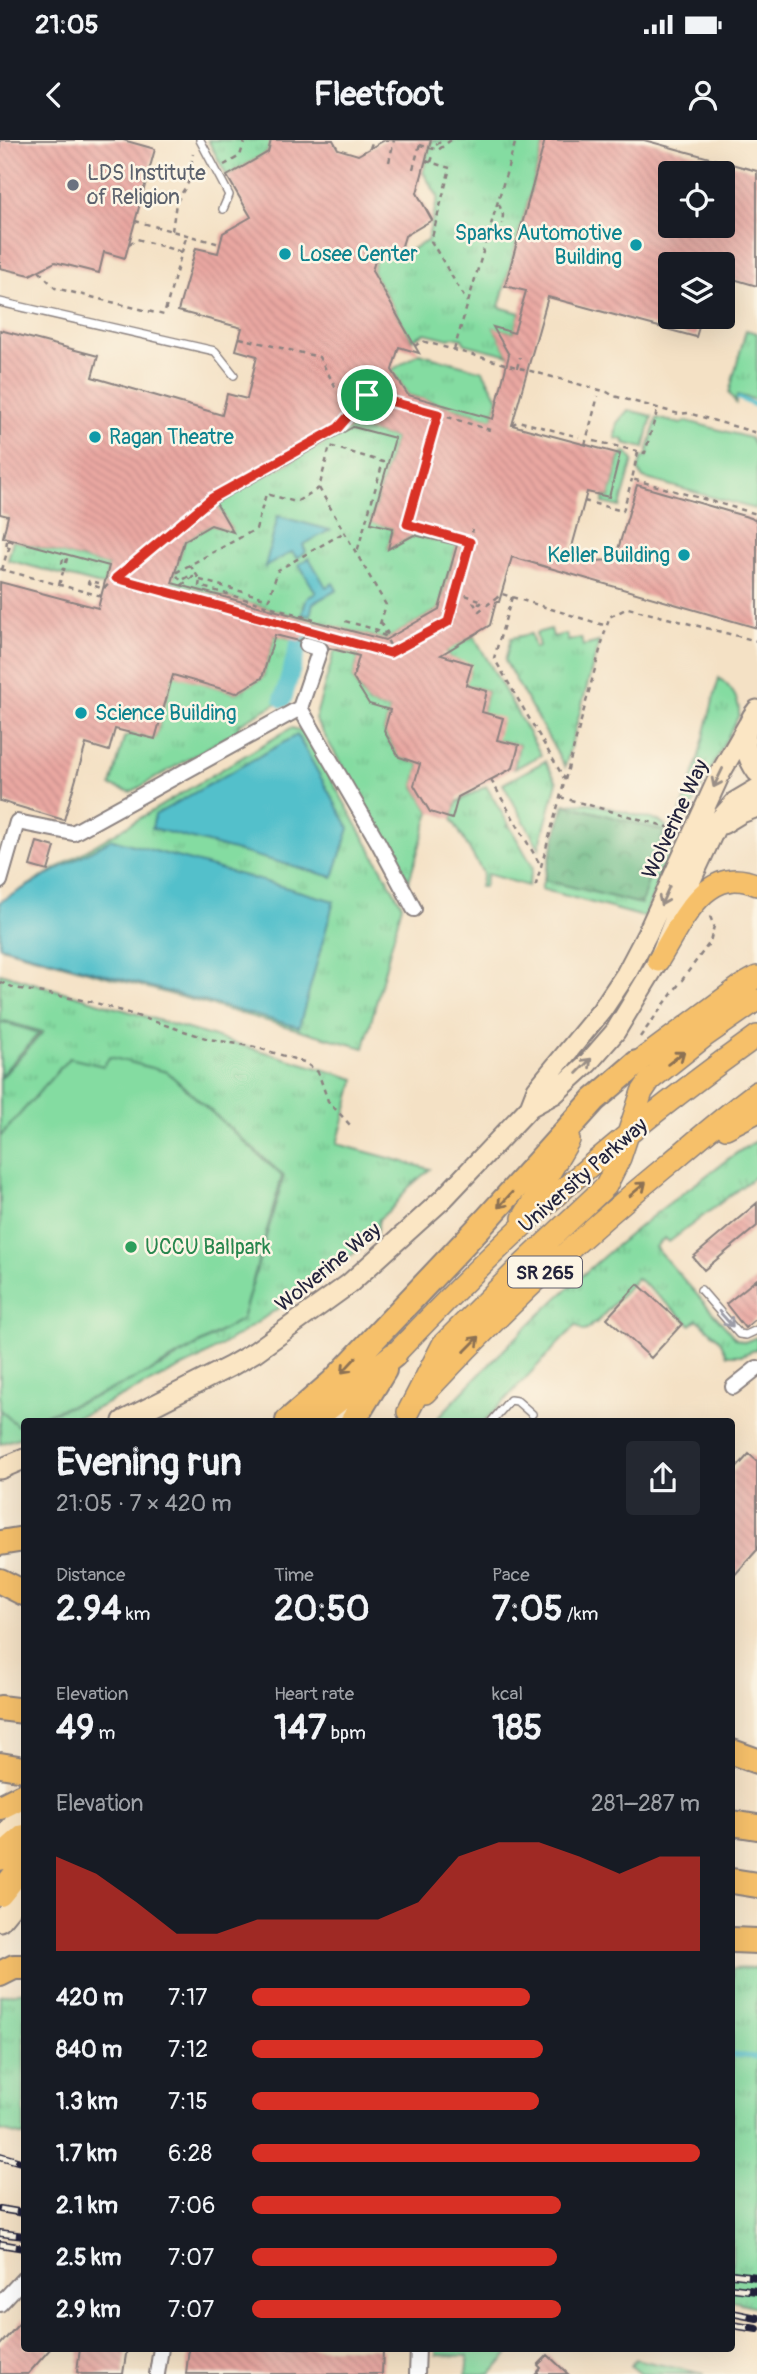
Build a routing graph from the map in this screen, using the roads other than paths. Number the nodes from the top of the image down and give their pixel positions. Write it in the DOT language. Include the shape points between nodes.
graph roads {
  1 [pos="200,140"];
  2 [pos="223,209"];
  3 [pos="0,302"];
  4 [pos="234,375"];
  5 [pos="309,638"];
  6 [pos="300,708"];
  7 [pos="752,718"];
  8 [pos="757,772"];
  9 [pos="757,789"];
  10 [pos="757,807"];
  11 [pos="713,830"];
  12 [pos="0,881"];
  13 [pos="757,885"];
  14 [pos="414,909"];
  15 [pos="659,961"];
  16 [pos="757,971"];
  17 [pos="749,981"];
  18 [pos="757,1000"];
  19 [pos="757,1036"];
  20 [pos="637,1052"];
  21 [pos="757,1092"];
  22 [pos="530,1107"];
  23 [pos="757,1112"];
  24 [pos="628,1134"];
  25 [pos="692,1144"];
  26 [pos="514,1234"];
  27 [pos="701,1290"];
  28 [pos="757,1330"];
  29 [pos="394,1355"];
  30 [pos="757,1368"];
  31 [pos="733,1387"];
  32 [pos="532,1414"];
  33 [pos="405,1416"];
  34 [pos="129,1418"];
  35 [pos="291,1418"];
  36 [pos="315,1418"];
  37 [pos="340,1418"];
  38 [pos="354,1418"];
  39 [pos="495,1418"];
  40 [pos="21,1461"];
  41 [pos="0,1469"];
  42 [pos="21,1540"];
  43 [pos="0,1543"];
  44 [pos="0,1581"];
  45 [pos="21,1592"];
  46 [pos="0,1708"];
  47 [pos="21,1712"];
  48 [pos="735,1753"];
  49 [pos="757,1761"];
  50 [pos="0,1765"];
  51 [pos="21,1768"];
  52 [pos="18,1806"];
  53 [pos="735,1823"];
  54 [pos="757,1827"];
  55 [pos="21,1840"];
  56 [pos="0,1841"];
  57 [pos="0,1858"];
  58 [pos="21,1868"];
  59 [pos="735,1881"];
  60 [pos="757,1885"];
  61 [pos="0,1894"];
  62 [pos="21,1896"];
  63 [pos="0,1922"];
  64 [pos="735,1940"];
  65 [pos="757,1941"];
  66 [pos="21,1967"];
  67 [pos="0,1974"];
  68 [pos="21,2281"];
  69 [pos="0,2304"];
  70 [pos="160,2352"];
  71 [pos="418,2352"];
  72 [pos="157,2374"];
  73 [pos="417,2374"];
  1 -- 2 [label="lane" via="229,195"];
  3 -- 4 [label="lane" via="215,351"];
  5 -- 6 [label="street" via="320,649"];
  6 -- 12 [label="street" via="73,833 17,822"];
  6 -- 14 [label="street"];
  7 -- 8 [label="main road" via="745,746"];
  7 -- 22 [label="main road, Wolverine Way, one-way" via="721,772 626,974 537,1089"];
  9 -- 11 [label="main road, Wolverine Way" via="735,802"];
  10 -- 11 [label="main road"];
  11 -- 15 [label="main road, Wolverine Way"];
  13 -- 15 [label="main road" via="740,879 708,889"];
  22 -- 15 [label="main road, Wolverine Way, one-way" via="554,1094 588,1063 615,1032"];
  16 -- 17 [label="main road"];
  17 -- 20 [label="main road"];
  24 -- 18 [label="main road, one-way" via="650,1080"];
  19 -- 24 [label="main road, University Parkway / SR 265"];
  20 -- 26 [label="main road" via="571,1136"];
  20 -- 35 [label="highway, one-way" via="488,1218 333,1382"];
  21 -- 25 [label="main road, SR 265"];
  22 -- 34 [label="main road, Wolverine Way" via="443,1199 349,1283 243,1359"];
  23 -- 25 [label="main road"];
  24 -- 26 [label="main road, University Parkway / SR 265"];
  24 -- 33 [label="main road" via="606,1186 443,1344"];
  33 -- 25 [label="main road, SR 265, one-way" via="553,1265"];
  26 -- 29 [label="main road, University Parkway / SR 265"];
  27 -- 28 [label="lane, one-way" via="739,1334"];
  29 -- 36 [label="highway"];
  29 -- 37 [label="main road, University Parkway / SR 265"];
  29 -- 38 [label="highway"];
  30 -- 31 [label="street"];
  32 -- 39 [label="lane" via="517,1401 510,1401"];
  40 -- 41 [label="main road"];
  42 -- 43 [label="highway"];
  44 -- 45 [label="highway"];
  46 -- 47 [label="highway"];
  48 -- 49 [label="highway"];
  50 -- 51 [label="highway"];
  52 -- 56 [label="main road"];
  53 -- 54 [label="highway"];
  55 -- 57 [label="highway"];
  58 -- 61 [label="highway"];
  59 -- 60 [label="highway"];
  62 -- 63 [label="main road"];
  64 -- 65 [label="highway"];
  66 -- 67 [label="highway"];
  68 -- 69 [label="street"];
  70 -- 72 [label="street"];
  71 -- 73 [label="street"];
}
